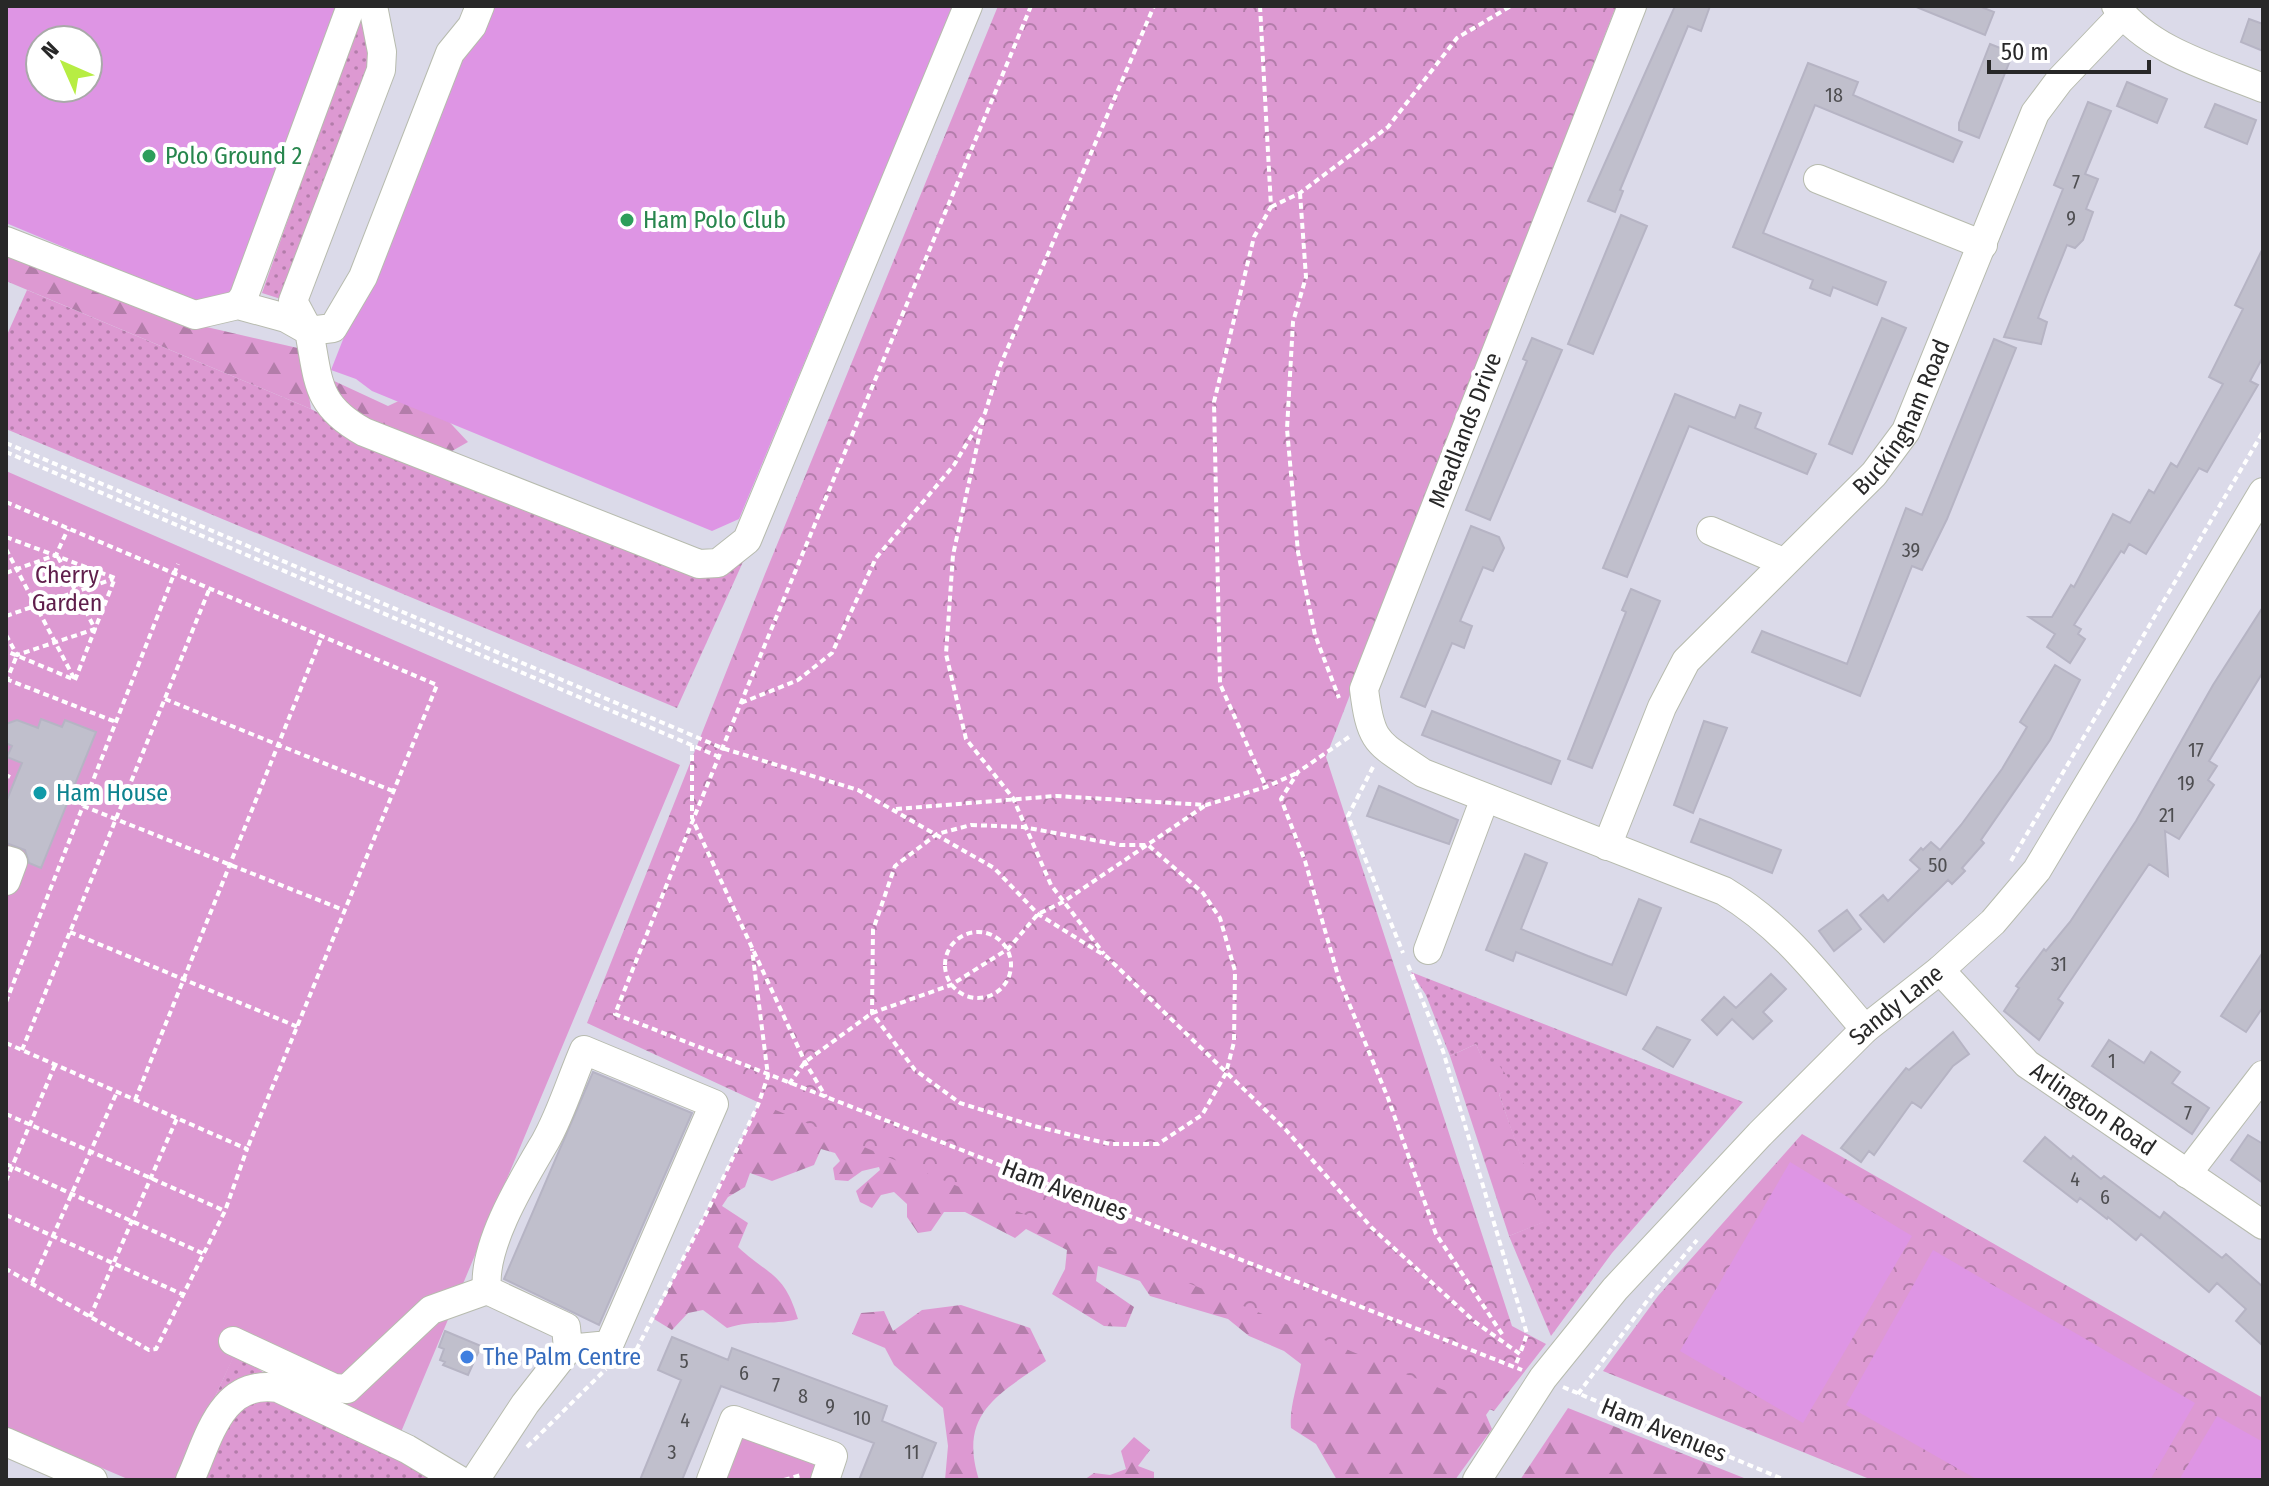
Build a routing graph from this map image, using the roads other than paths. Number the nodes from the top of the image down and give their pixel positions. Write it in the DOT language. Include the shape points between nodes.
graph roads {
  1 [pos="351,6"];
  2 [pos="373,6"];
  3 [pos="480,6"];
  4 [pos="968,6"];
  5 [pos="1632,6"];
  6 [pos="2119,10"];
  7 [pos="2263,88"];
  8 [pos="1818,179"];
  9 [pos="6,241"];
  10 [pos="1983,245"];
  11 [pos="238,305"];
  12 [pos="309,331"];
  13 [pos="2263,492"];
  14 [pos="1711,531"];
  15 [pos="1783,562"];
  16 [pos="1485,798"];
  17 [pos="1607,846"];
  18 [pos="6,860"];
  19 [pos="6,881"];
  20 [pos="1428,950"];
  21 [pos="1940,970"];
  22 [pos="1865,1029"];
  23 [pos="2263,1075"];
  24 [pos="2187,1174"];
  25 [pos="2263,1225"];
  26 [pos="487,1290"];
  27 [pos="233,1341"];
  28 [pos="568,1349"];
  29 [pos="6,1442"];
  30 [pos="93,1480"];
  31 [pos="190,1480"];
  32 [pos="459,1480"];
  33 [pos="475,1480"];
  34 [pos="711,1480"];
  35 [pos="825,1480"];
  36 [pos="1477,1480"];
  1 -- 11 [label="street"];
  2 -- 12 [label="street" via="381,70 293,301"];
  3 -- 12 [label="street" via="472,26 450,53 363,277 333,328"];
  4 -- 12 [label="street" via="747,540 718,563 699,564 354,426 323,398"];
  5 -- 16 [label="street, Meadlands Drive" via="1364,689 1376,737 1423,773"];
  6 -- 7 [label="street" via="2147,35 2187,58"];
  6 -- 10 [label="street, Buckingham Road" via="2035,113"];
  8 -- 10 [label="street"];
  9 -- 11 [label="street" via="195,315"];
  10 -- 15 [label="street, Buckingham Road" via="1906,431 1874,474"];
  11 -- 12 [label="street" via="286,318"];
  13 -- 21 [label="street, Sandy Lane" via="2037,870 1993,922"];
  14 -- 15 [label="street"];
  15 -- 17 [label="street, Buckingham Road" via="1686,661 1662,707"];
  16 -- 17 [label="street"];
  16 -- 20 [label="street"];
  17 -- 22 [label="street" via="1724,891 1761,914 1792,942"];
  18 -- 19 [label="street" via="13,862"];
  21 -- 22 [label="street, Sandy Lane"];
  21 -- 24 [label="street, Arlington Road" via="2027,1064"];
  22 -- 36 [label="street, Sandy Lane" via="1615,1289 1543,1378"];
  23 -- 24 [label="street"];
  24 -- 25 [label="street, Arlington Road"];
  26 -- 27 [label="street" via="431,1310 347,1389 334,1388"];
  26 -- 28 [label="street" via="566,1327"];
  26 -- 28 [label="street" via="484,1268 584,1050 714,1104 609,1345"];
  28 -- 33 [label="street"];
  29 -- 30 [label="street"];
  31 -- 32 [label="street" via="225,1405 241,1391 260,1385 278,1388 407,1449"];
  34 -- 35 [label="street" via="734,1420 833,1456"];
}
